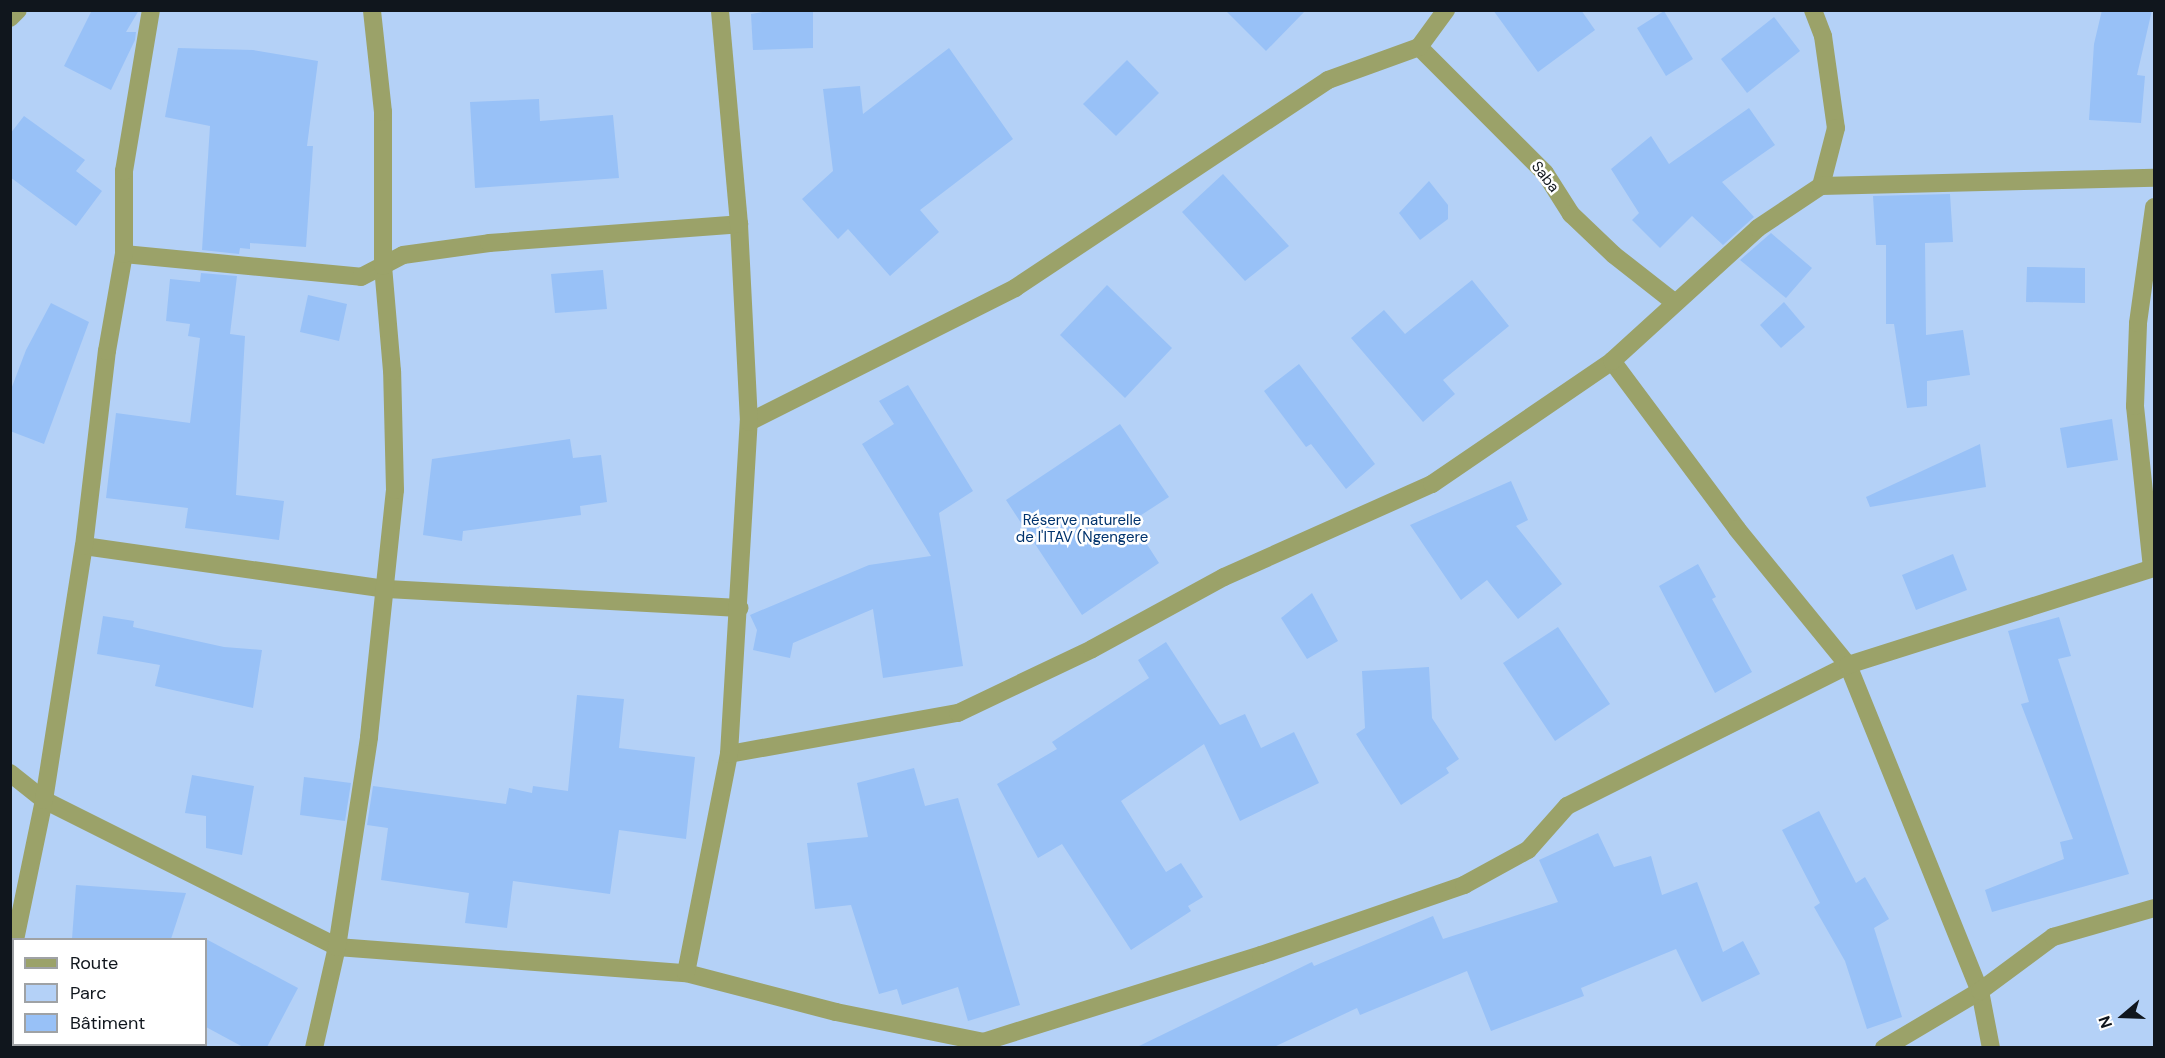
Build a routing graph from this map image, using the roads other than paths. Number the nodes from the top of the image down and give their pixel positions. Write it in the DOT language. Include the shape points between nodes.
graph roads {
  1 [pos="18,10"];
  2 [pos="151,10"];
  3 [pos="372,10"];
  4 [pos="720,10"];
  5 [pos="1446,10"];
  6 [pos="1813,10"];
  7 [pos="10,18"];
  8 [pos="1419,47"];
  9 [pos="2154,178"];
  10 [pos="1821,186"];
  11 [pos="2154,207"];
  12 [pos="739,224"];
  13 [pos="124,254"];
  14 [pos="383,266"];
  15 [pos="1674,302"];
  16 [pos="1612,361"];
  17 [pos="749,422"];
  18 [pos="84,546"];
  19 [pos="2153,568"];
  20 [pos="387,589"];
  21 [pos="739,608"];
  22 [pos="1848,665"];
  23 [pos="729,754"];
  24 [pos="10,773"];
  25 [pos="44,800"];
  26 [pos="2154,908"];
  27 [pos="15,938"];
  28 [pos="337,947"];
  29 [pos="686,973"];
  30 [pos="1980,991"];
  31 [pos="985,1045"];
  32 [pos="314,1047"];
  33 [pos="1884,1047"];
  34 [pos="1991,1047"];
  1 -- 7 [label="street"];
  2 -- 13 [label="street" via="124,171"];
  3 -- 14 [label="street" via="383,112"];
  4 -- 12 [label="street"];
  5 -- 8 [label="street"];
  6 -- 10 [label="street" via="1823,36 1836,128"];
  8 -- 15 [label="street, Saba" via="1545,173 1571,214 1614,255"];
  8 -- 17 [label="street" via="1328,80 1015,288"];
  9 -- 10 [label="street"];
  10 -- 15 [label="street" via="1758,228"];
  11 -- 19 [label="street" via="2138,323 2135,406"];
  12 -- 14 [label="street" via="489,243 403,255"];
  12 -- 17 [label="street"];
  13 -- 14 [label="street" via="361,277"];
  13 -- 18 [label="street" via="107,351"];
  14 -- 20 [label="street" via="392,371 395,490"];
  15 -- 16 [label="street"];
  16 -- 22 [label="street" via="1737,529"];
  16 -- 23 [label="street" via="1432,484 1224,577 1092,649 958,713"];
  17 -- 21 [label="street"];
  18 -- 20 [label="street"];
  18 -- 25 [label="street"];
  19 -- 22 [label="street"];
  20 -- 21 [label="street"];
  20 -- 28 [label="street"];
  21 -- 23 [label="street"];
  22 -- 30 [label="street"];
  22 -- 31 [label="street" via="1567,806 1528,850 1464,885"];
  23 -- 29 [label="street"];
  24 -- 25 [label="street"];
  25 -- 27 [label="street"];
  25 -- 28 [label="street"];
  26 -- 30 [label="street" via="2053,937"];
  28 -- 29 [label="street"];
  28 -- 32 [label="street"];
  29 -- 31 [label="street"];
  30 -- 33 [label="street"];
  30 -- 34 [label="street"];
}
